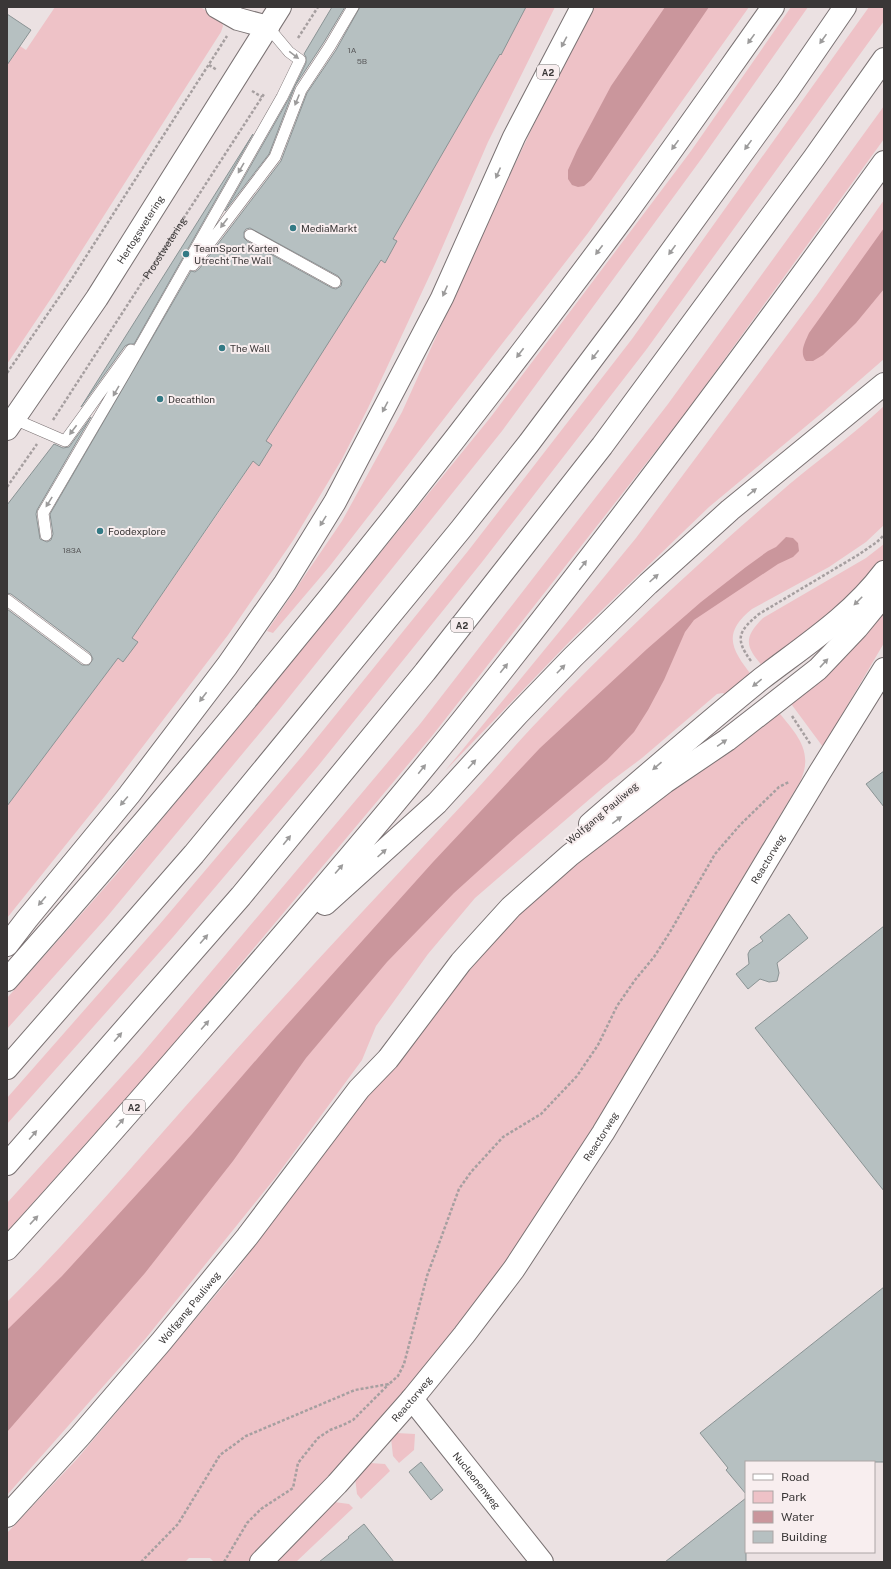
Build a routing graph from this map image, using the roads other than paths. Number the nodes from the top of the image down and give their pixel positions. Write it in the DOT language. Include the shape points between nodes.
graph roads {
  1 [pos="217,7"];
  2 [pos="280,7"];
  3 [pos="353,7"];
  4 [pos="582,7"];
  5 [pos="773,7"];
  6 [pos="845,7"];
  7 [pos="246,13"];
  8 [pos="268,27"];
  9 [pos="884,60"];
  10 [pos="884,162"];
  11 [pos="250,235"];
  12 [pos="335,282"];
  13 [pos="167,299"];
  14 [pos="884,384"];
  15 [pos="10,424"];
  16 [pos="46,535"];
  17 [pos="884,572"];
  18 [pos="884,595"];
  19 [pos="7,600"];
  20 [pos="86,659"];
  21 [pos="884,669"];
  22 [pos="7,945"];
  23 [pos="259,963"];
  24 [pos="7,980"];
  25 [pos="7,1068"];
  26 [pos="359,1089"];
  27 [pos="7,1164"];
  28 [pos="7,1249"];
  29 [pos="412,1399"];
  30 [pos="7,1516"];
  31 [pos="261,1562"];
  32 [pos="542,1562"];
  1 -- 7 [label="main road"];
  2 -- 8 [label="main road"];
  3 -- 13 [label="lane, one-way" via="301,90 275,157"];
  4 -- 22 [label="main road, A2, one-way" via="514,137 442,298 335,502 227,666 129,795"];
  5 -- 24 [label="main road, one-way" via="626,213 370,548 229,721"];
  6 -- 25 [label="main road, one-way" via="628,311 529,443 194,854"];
  7 -- 8 [label="main road"];
  8 -- 13 [label="lane, one-way" via="289,52 300,60 282,97"];
  8 -- 15 [label="main road, Hertogswetering" via="97,298"];
  27 -- 9 [label="main road, A2, one-way" via="241,896 425,672 602,446"];
  23 -- 10 [label="main road, A2, one-way" via="391,807 520,647 694,423"];
  11 -- 12 [label="lane"];
  13 -- 15 [label="lane, one-way" via="65,441"];
  13 -- 16 [label="lane, one-way" via="43,512"];
  23 -- 14 [label="main road, A2, one-way" via="437,803 518,714 648,584 730,510"];
  17 -- 26 [label="main road, Wolfgang Pauliweg, one-way" via="860,600 833,625 710,721 579,833 542,860 500,899 451,952 377,1054"];
  26 -- 18 [label="main road, Wolfgang Pauliweg, one-way" via="388,1059 461,962 511,907 570,855 665,782 727,740 818,669"];
  19 -- 20 [label="lane"];
  21 -- 29 [label="main road, Reactorweg" via="599,1140 514,1269"];
  28 -- 23 [label="main road, A2, one-way"];
  26 -- 30 [label="main road, Wolfgang Pauliweg" via="247,1237 166,1336"];
  29 -- 31 [label="main road, Reactorweg" via="337,1484"];
  29 -- 32 [label="main road, Nucleonenweg"];
}
